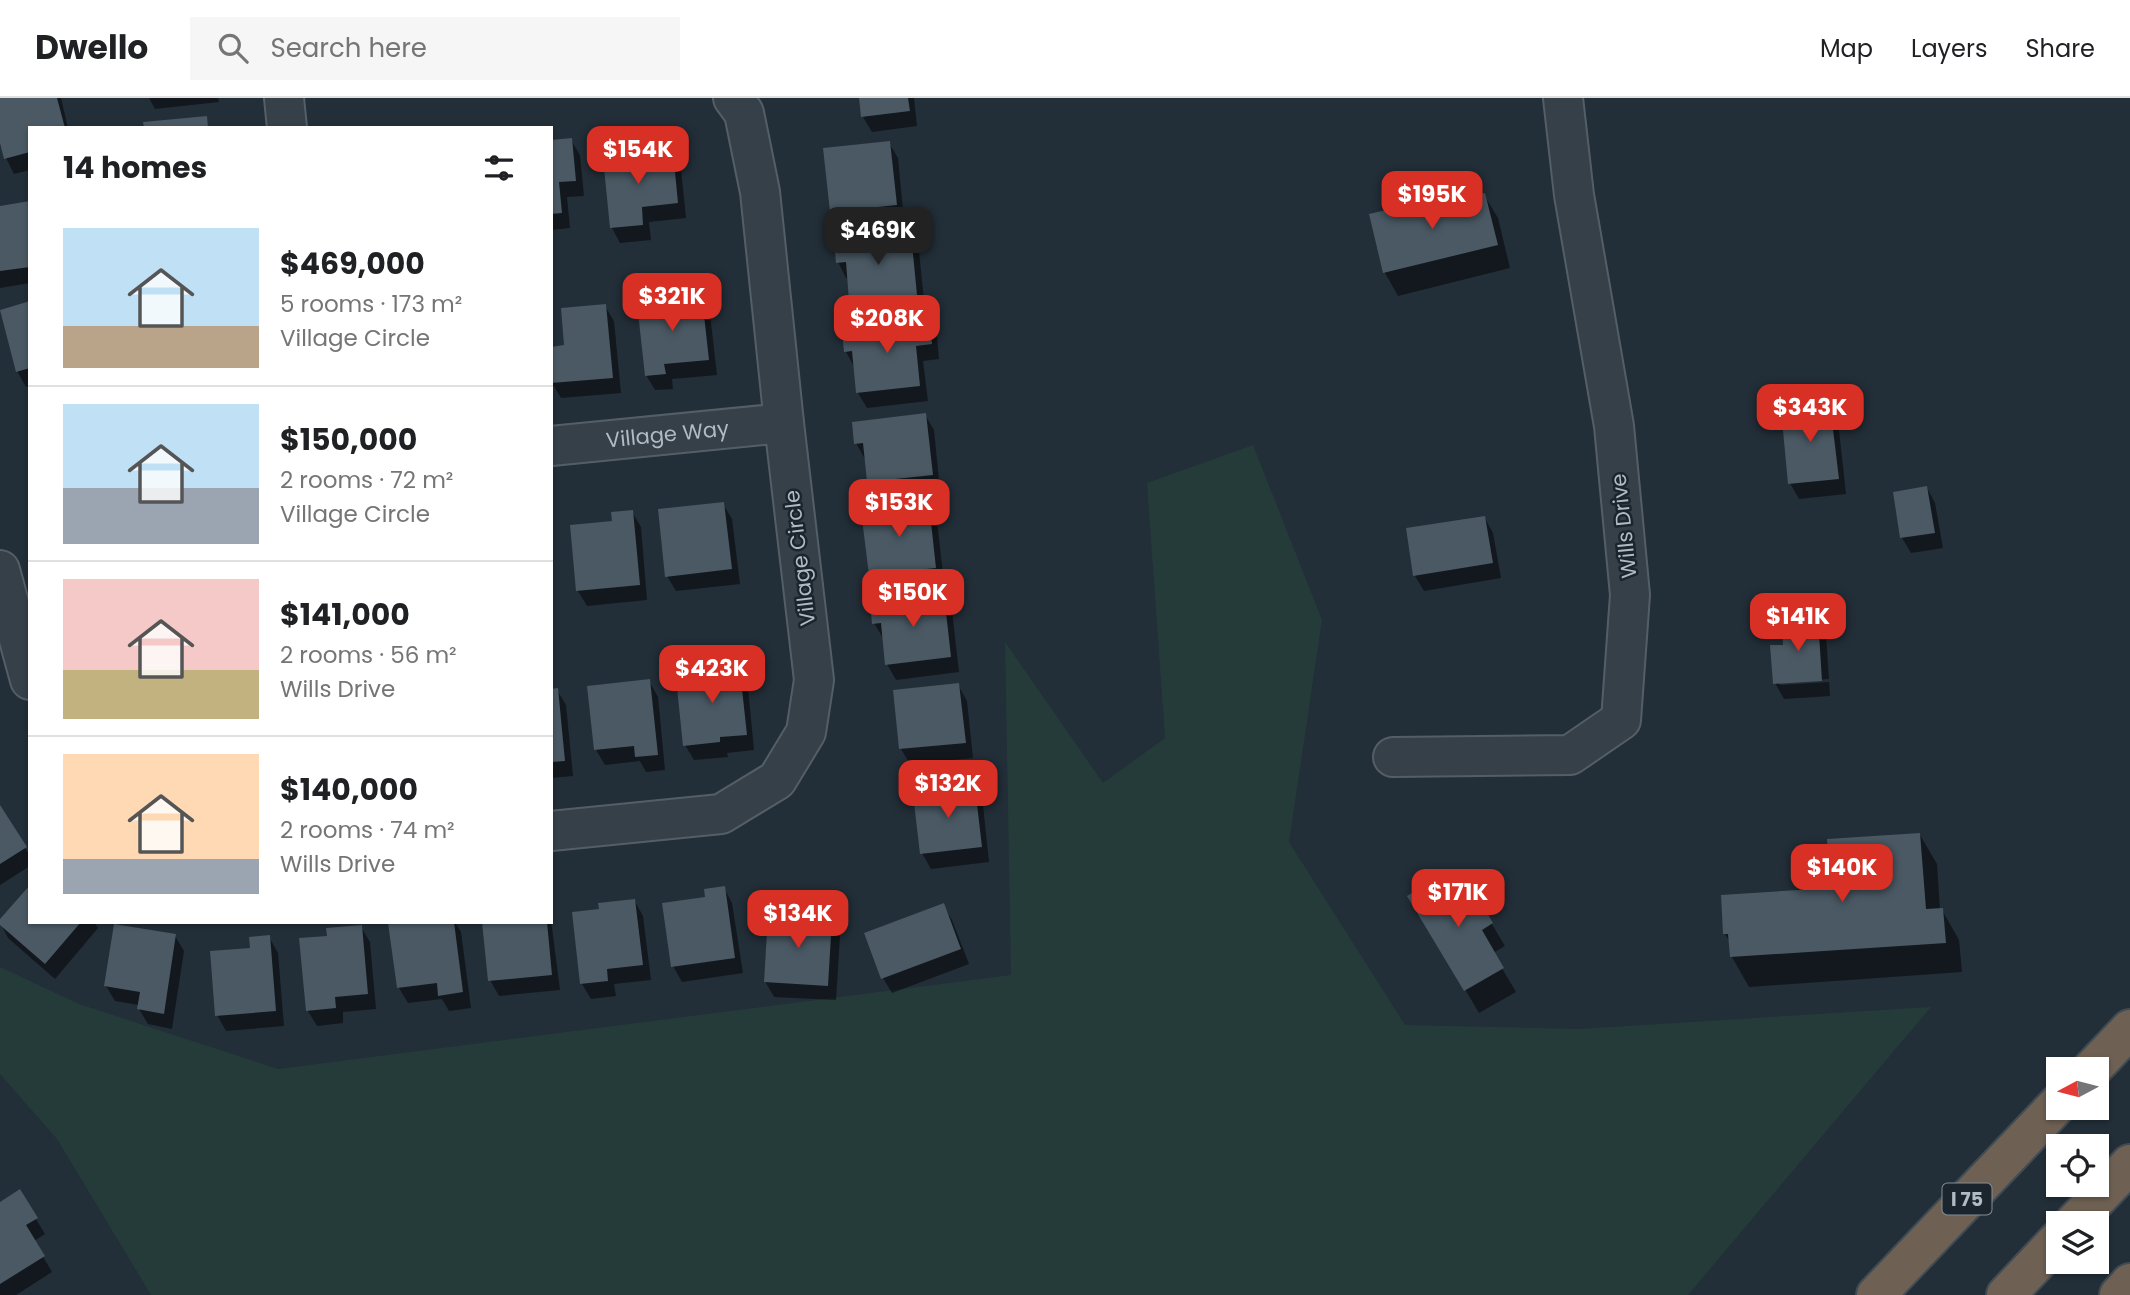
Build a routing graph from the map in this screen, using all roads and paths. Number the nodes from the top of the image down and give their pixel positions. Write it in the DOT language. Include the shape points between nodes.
graph roads {
  1 [pos="284,98"];
  2 [pos="733,98"];
  3 [pos="1563,98"];
  4 [pos="287,126"];
  5 [pos="784,423"];
  6 [pos="553,446"];
  7 [pos="0,570"];
  8 [pos="28,673"];
  9 [pos="1393,757"];
  10 [pos="553,831"];
  11 [pos="2130,1029"];
  12 [pos="2103,1057"];
  13 [pos="2046,1117"];
  14 [pos="2130,1164"];
  15 [pos="2085,1211"];
  16 [pos="2046,1253"];
  17 [pos="2130,1283"];
  18 [pos="1876,1295"];
  19 [pos="2006,1295"];
  20 [pos="2119,1295"];
  1 -- 4 [label="street"];
  2 -- 5 [label="street, Village Circle" via="744,113 760,192"];
  3 -- 9 [label="street, Wills Drive" via="1574,195 1614,426 1630,595 1621,720 1570,755"];
  5 -- 6 [label="street, Village Way"];
  5 -- 10 [label="street, Village Circle" via="814,680 806,732 777,780 721,814"];
  7 -- 8 [label="street"];
  11 -- 12 [label="highway"];
  13 -- 18 [label="highway, I 75"];
  14 -- 15 [label="highway"];
  16 -- 19 [label="highway"];
  17 -- 20 [label="highway"];
}
